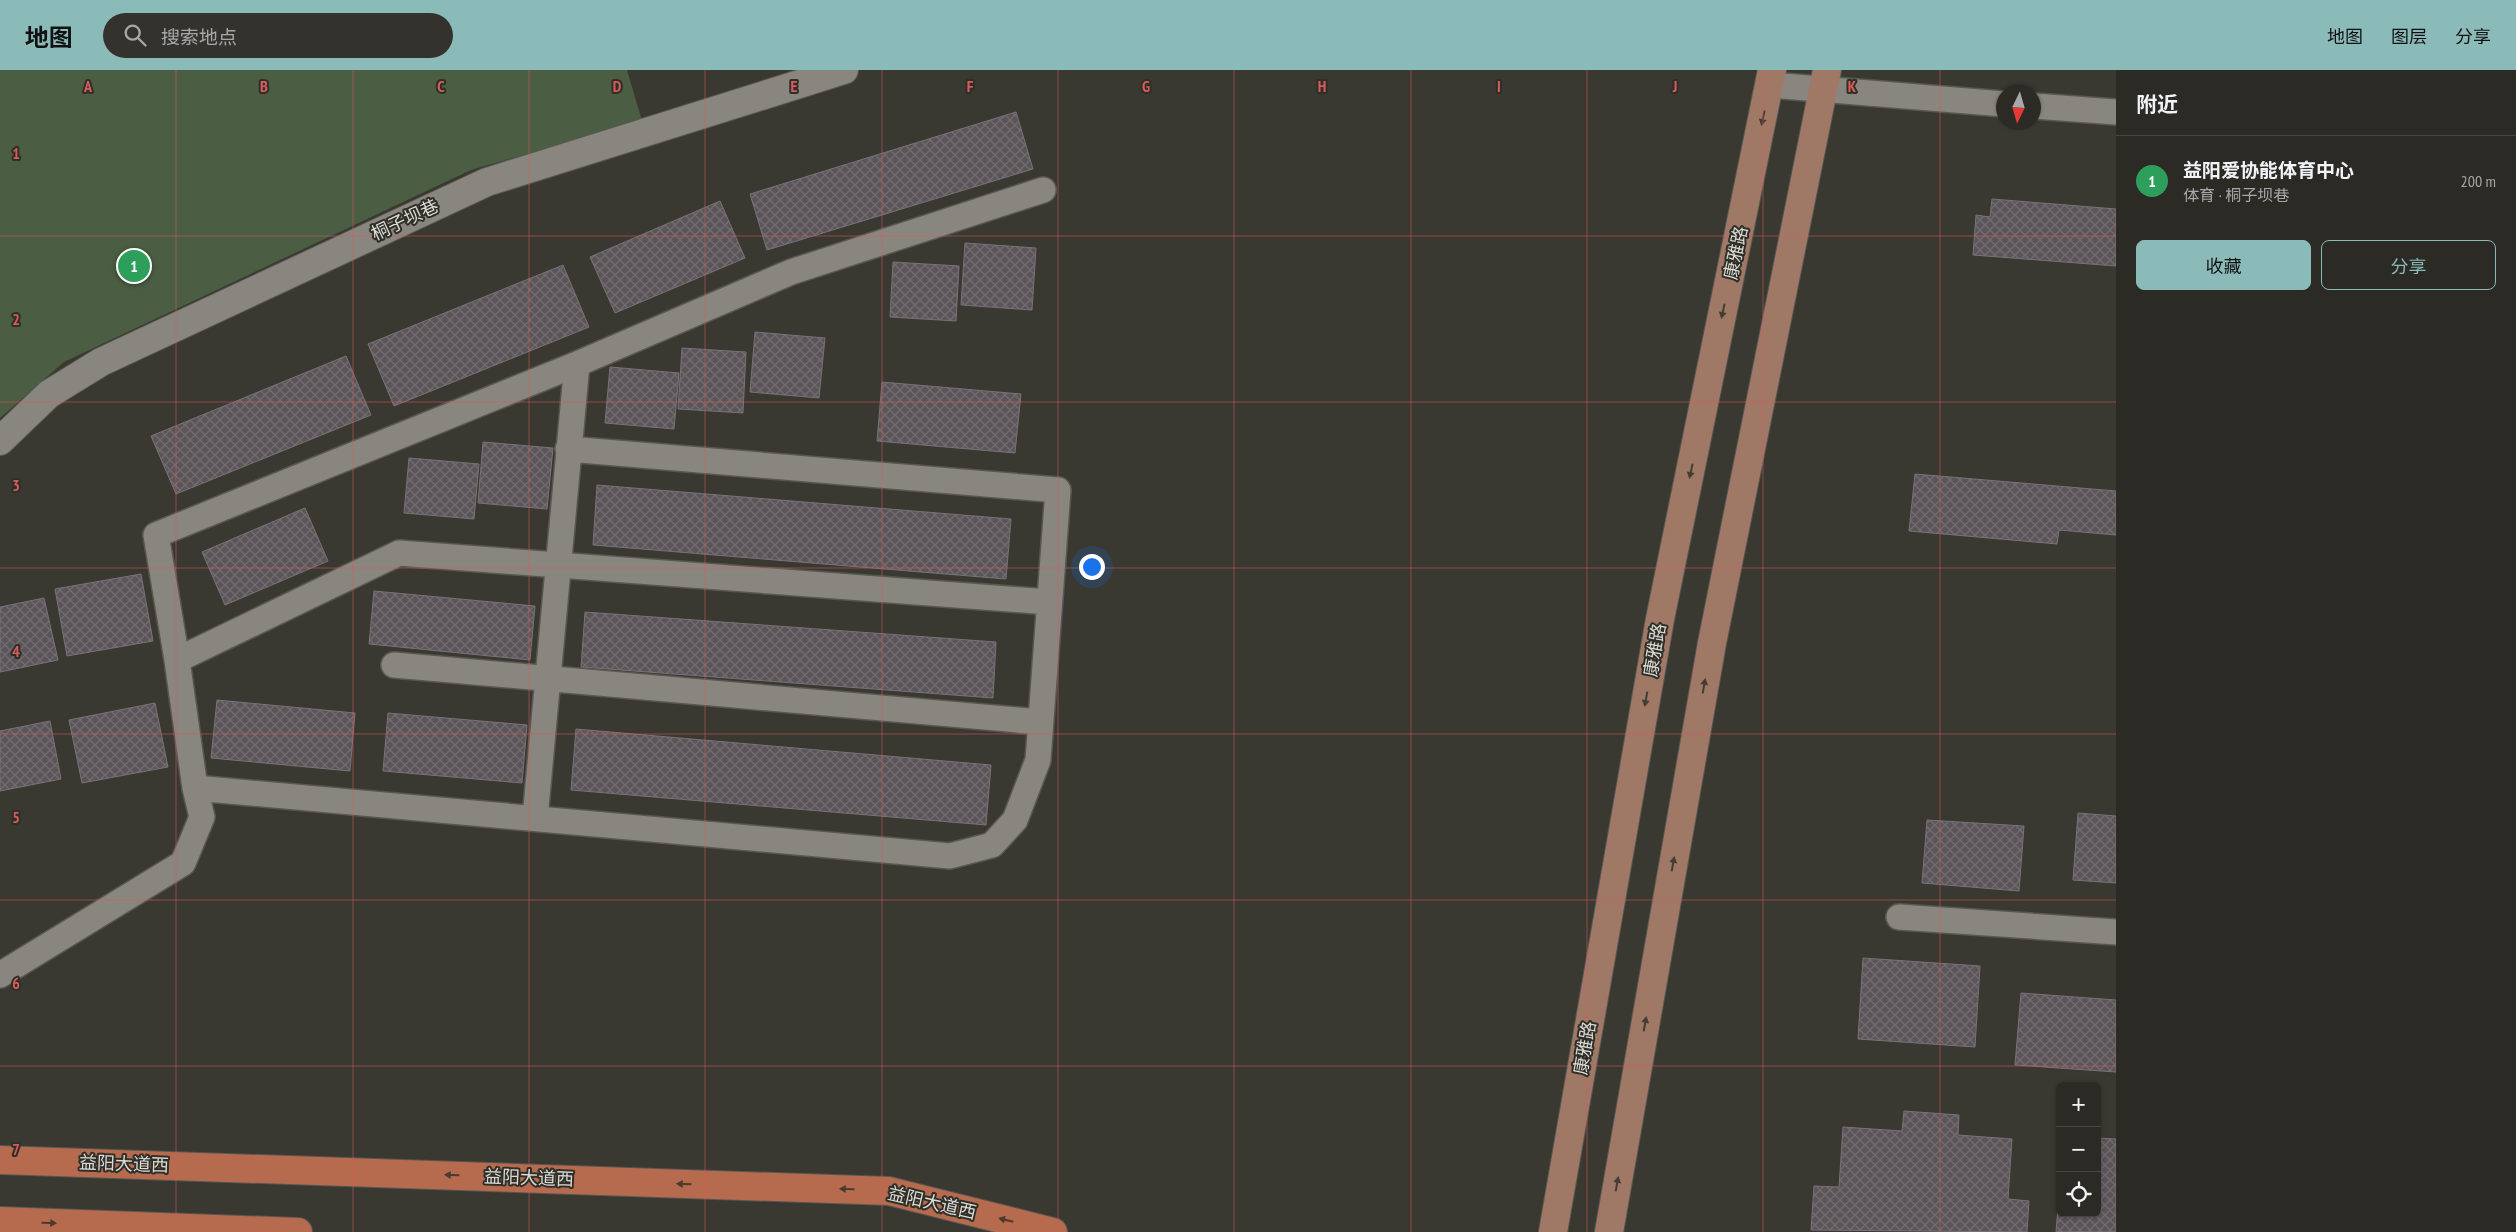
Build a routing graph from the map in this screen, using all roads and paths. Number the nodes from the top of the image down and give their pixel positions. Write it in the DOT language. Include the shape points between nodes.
graph roads {
  1 [pos="844,70"];
  2 [pos="1771,78"];
  3 [pos="1825,80"];
  4 [pos="1996,103"];
  5 [pos="2041,107"];
  6 [pos="2116,112"];
  7 [pos="1043,190"];
  8 [pos="577,364"];
  9 [pos="0,442"];
  10 [pos="568,449"];
  11 [pos="558,564"];
  12 [pos="1049,602"];
  13 [pos="177,660"];
  14 [pos="394,665"];
  15 [pos="548,679"];
  16 [pos="1040,722"];
  17 [pos="195,788"];
  18 [pos="535,818"];
  19 [pos="1899,917"];
  20 [pos="2116,932"];
  21 [pos="0,975"];
  22 [pos="0,1160"];
  23 [pos="0,1221"];
  24 [pos="298,1232"];
  25 [pos="1053,1232"];
  26 [pos="1553,1232"];
  27 [pos="1609,1232"];
  1 -- 9 [label="street, 桐子坝巷" via="486,182 101,362 49,394"];
  2 -- 3 [label="street"];
  2 -- 26 [label="main road, 康雅路, one-way" via="1660,619"];
  3 -- 4 [label="street"];
  27 -- 3 [label="main road, one-way" via="1712,643"];
  5 -- 6 [label="street"];
  7 -- 8 [label="street" via="791,272"];
  8 -- 10 [label="street"];
  8 -- 13 [label="street" via="156,535"];
  10 -- 11 [label="street"];
  10 -- 12 [label="street" via="1058,490"];
  11 -- 12 [label="street"];
  11 -- 13 [label="street" via="399,553"];
  11 -- 15 [label="street"];
  12 -- 16 [label="street"];
  13 -- 17 [label="street"];
  14 -- 15 [label="street"];
  15 -- 16 [label="street"];
  15 -- 18 [label="street"];
  16 -- 18 [label="street" via="1038,760 1015,820 992,845 950,856"];
  17 -- 18 [label="street"];
  17 -- 21 [label="street" via="202,817 183,863"];
  19 -- 20 [label="street"];
  25 -- 22 [label="main road, 益阳大道西, one-way" via="889,1191"];
  23 -- 24 [label="main road, one-way"];
}
